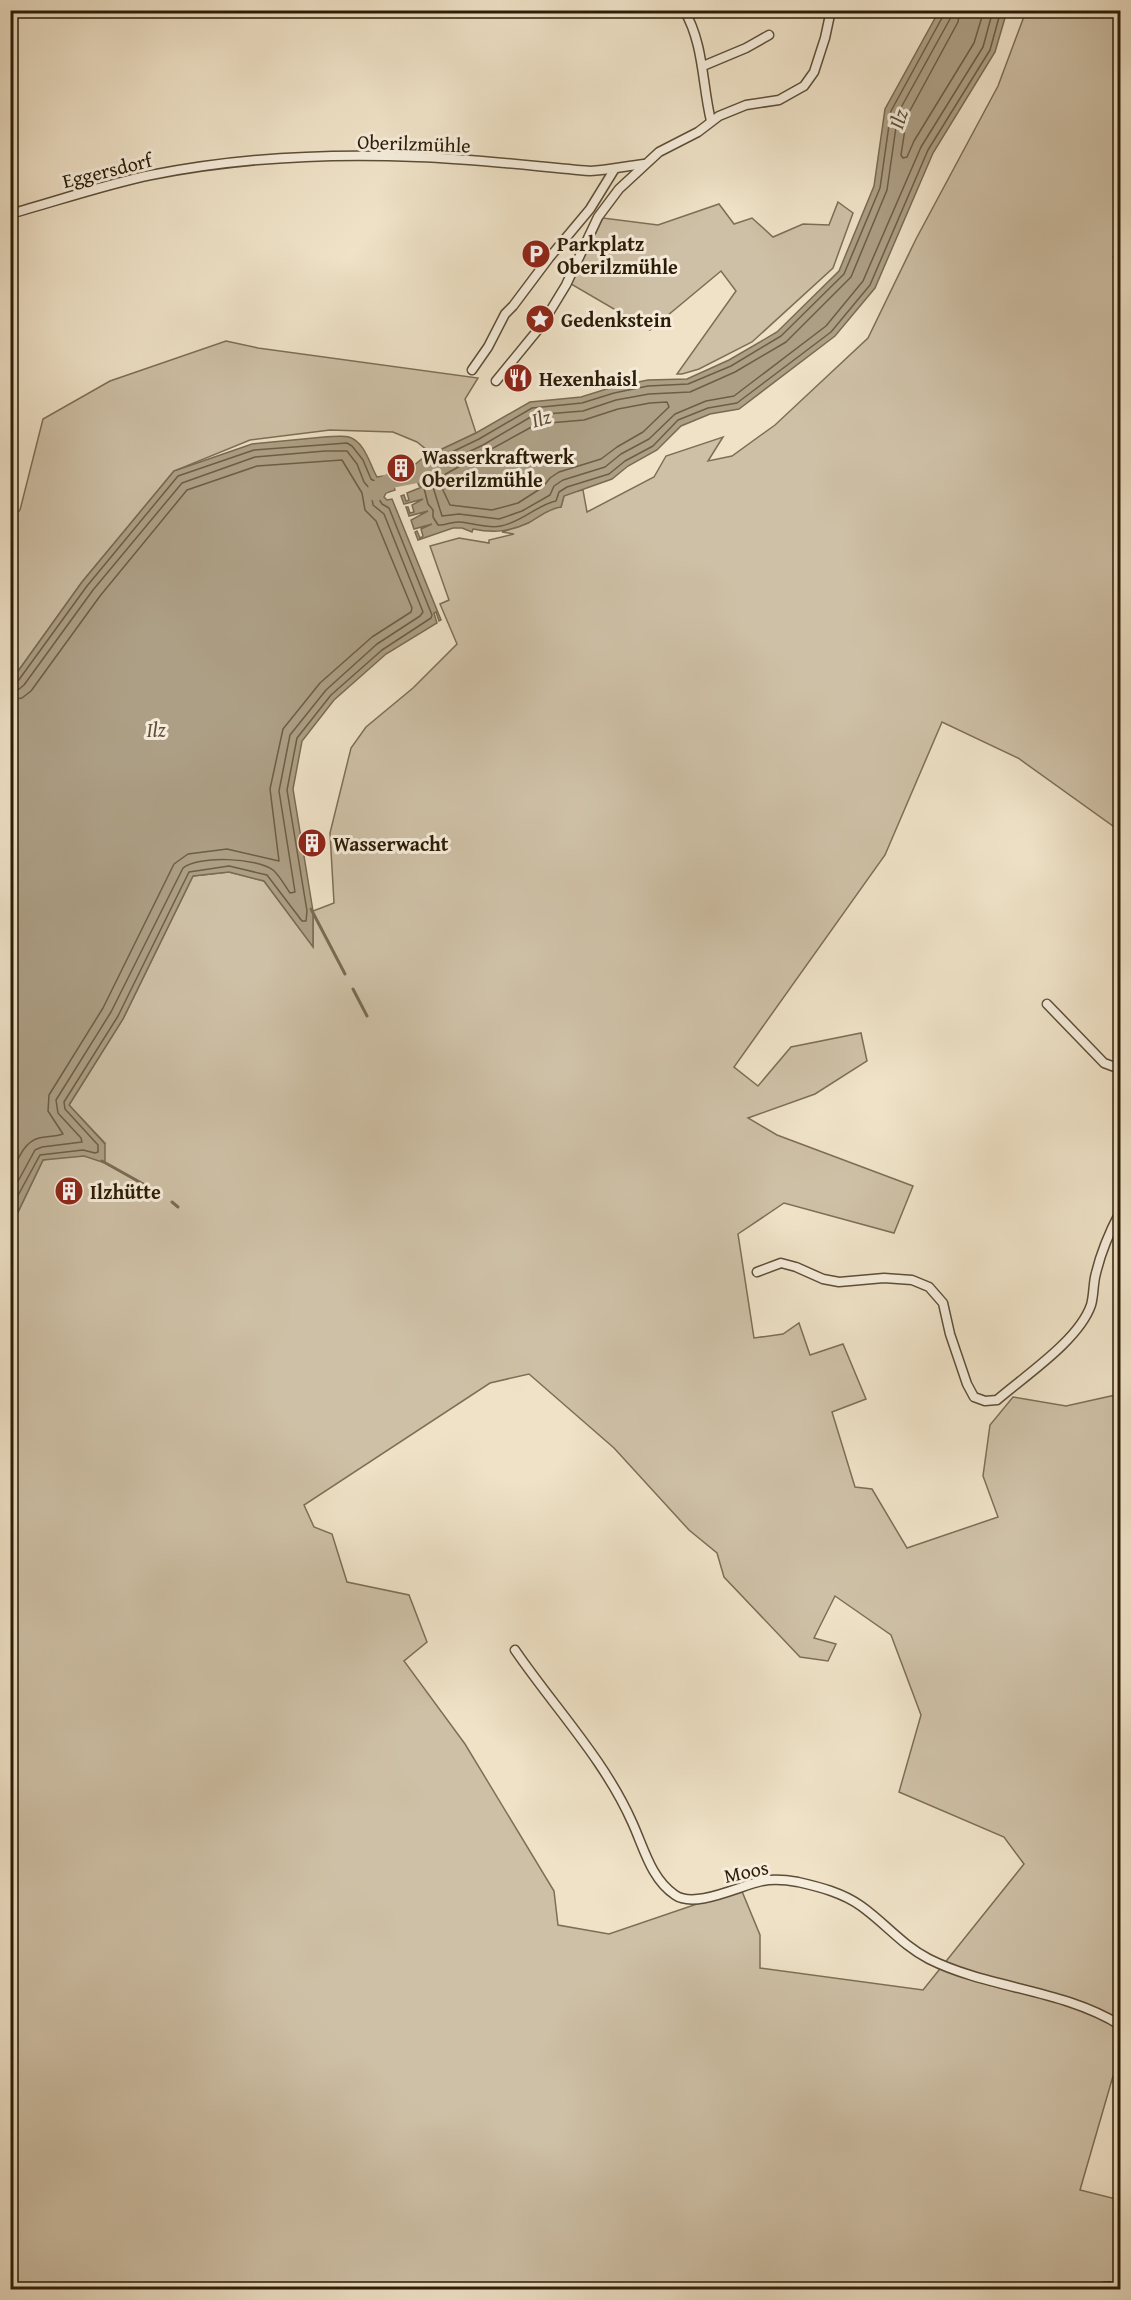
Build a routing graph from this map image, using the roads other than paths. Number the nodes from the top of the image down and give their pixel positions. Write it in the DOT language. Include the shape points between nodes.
graph roads {
  1 [pos="684,10"];
  2 [pos="831,10"];
  3 [pos="769,34"];
  4 [pos="703,66"];
  5 [pos="711,121"];
  6 [pos="644,164"];
  7 [pos="212,166"];
  8 [pos="614,170"];
  9 [pos="10,214"];
  10 [pos="472,370"];
  11 [pos="496,381"];
  12 [pos="1047,1004"];
  13 [pos="1120,1069"];
  14 [pos="1120,1212"];
  15 [pos="757,1272"];
  16 [pos="515,1650"];
  17 [pos="1120,2025"];
  1 -- 4 [label="street"];
  2 -- 5 [label="street" via="814,72 804,87 779,100 735,108"];
  3 -- 4 [label="street"];
  4 -- 5 [label="street"];
  5 -- 6 [label="street"];
  6 -- 8 [label="street, Oberilzmühle"];
  6 -- 11 [label="street" via="598,217 566,285 541,326"];
  7 -- 8 [label="street, Oberilzmühle" via="297,158 417,157"];
  7 -- 9 [label="street, Eggersdorf" via="120,182"];
  8 -- 10 [label="street" via="590,209 505,314"];
  12 -- 13 [label="street" via="1104,1063"];
  14 -- 15 [label="street" via="1081,1325 998,1400 974,1397 943,1303 929,1287 912,1280 885,1278 839,1282 780,1263"];
  16 -- 17 [label="street, Moos" via="606,1774 632,1820 653,1870 664,1887 678,1898 692,1901 763,1881 796,1882 837,1893 861,1905 900,1941 952,1970 1046,1994"];
}
